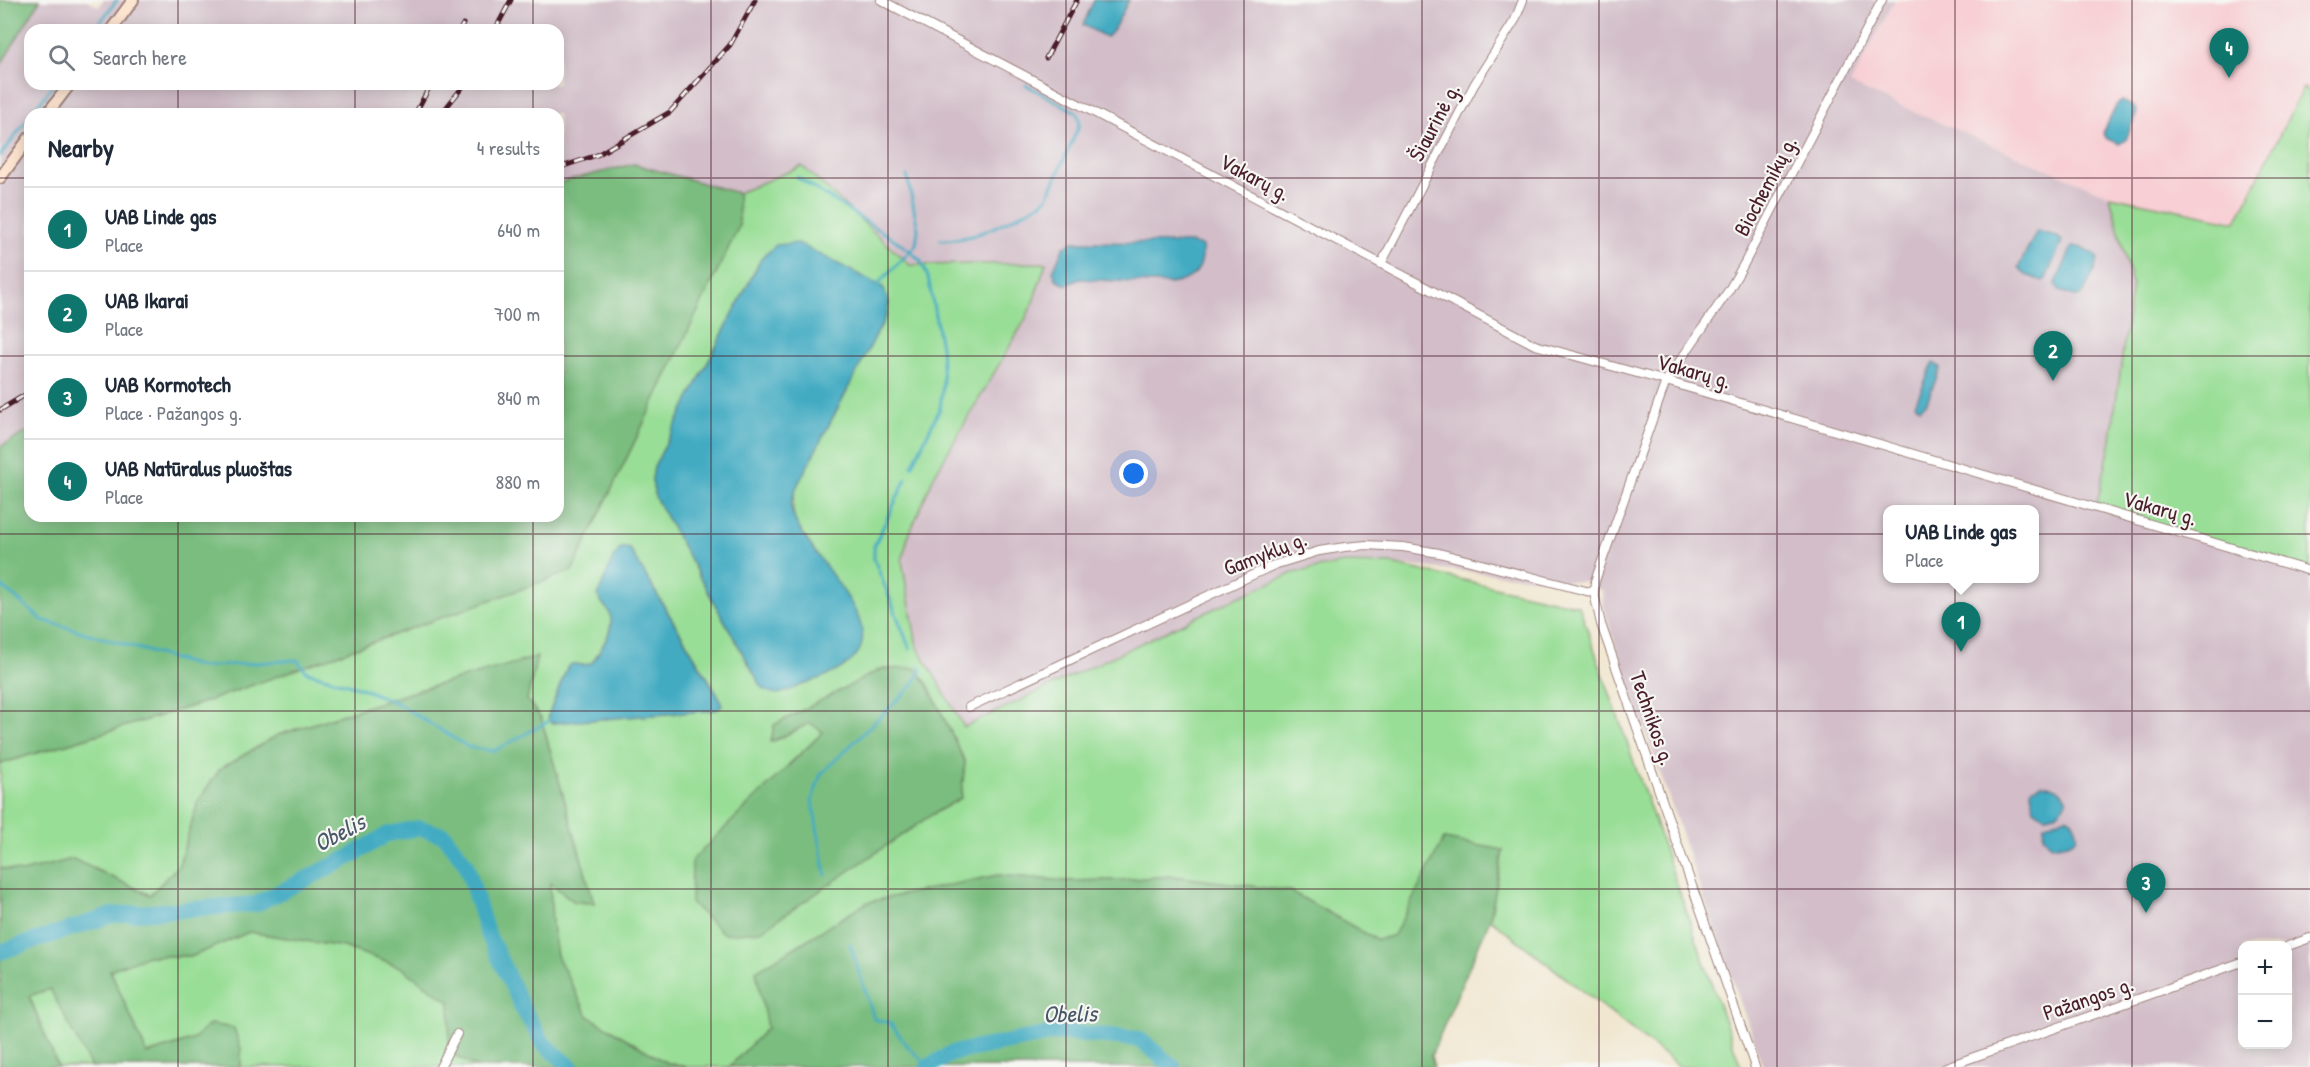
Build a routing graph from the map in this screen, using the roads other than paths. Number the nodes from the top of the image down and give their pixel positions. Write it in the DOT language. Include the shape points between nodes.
graph roads {
  1 [pos="133,0"];
  2 [pos="881,0"];
  3 [pos="1523,0"];
  4 [pos="1882,0"];
  5 [pos="115,24"];
  6 [pos="65,90"];
  7 [pos="52,108"];
  8 [pos="24,145"];
  9 [pos="0,178"];
  10 [pos="1381,264"];
  11 [pos="1666,381"];
  12 [pos="2310,571"];
  13 [pos="1594,593"];
  14 [pos="969,707"];
  15 [pos="2310,938"];
  16 [pos="2292,945"];
  17 [pos="2238,963"];
  18 [pos="457,1034"];
  19 [pos="440,1067"];
  20 [pos="1755,1067"];
  21 [pos="1946,1067"];
  1 -- 5 [label="street"];
  2 -- 10 [label="street, Vakarų g."];
  3 -- 10 [label="street, Šiaurinė g."];
  4 -- 11 [label="street, Biochemikų g." via="1744,264"];
  6 -- 7 [label="street"];
  8 -- 9 [label="street"];
  10 -- 11 [label="street, Vakarų g." via="1535,345"];
  11 -- 12 [label="street, Vakarų g."];
  11 -- 13 [label="street, Technikos g."];
  13 -- 14 [label="street, Gamyklų g." via="1419,549 1366,545 1319,551 1253,574"];
  13 -- 20 [label="street, Technikos g." via="1601,624"];
  15 -- 16 [label="street"];
  17 -- 21 [label="street, Pažangos g."];
  18 -- 19 [label="street"];
}
